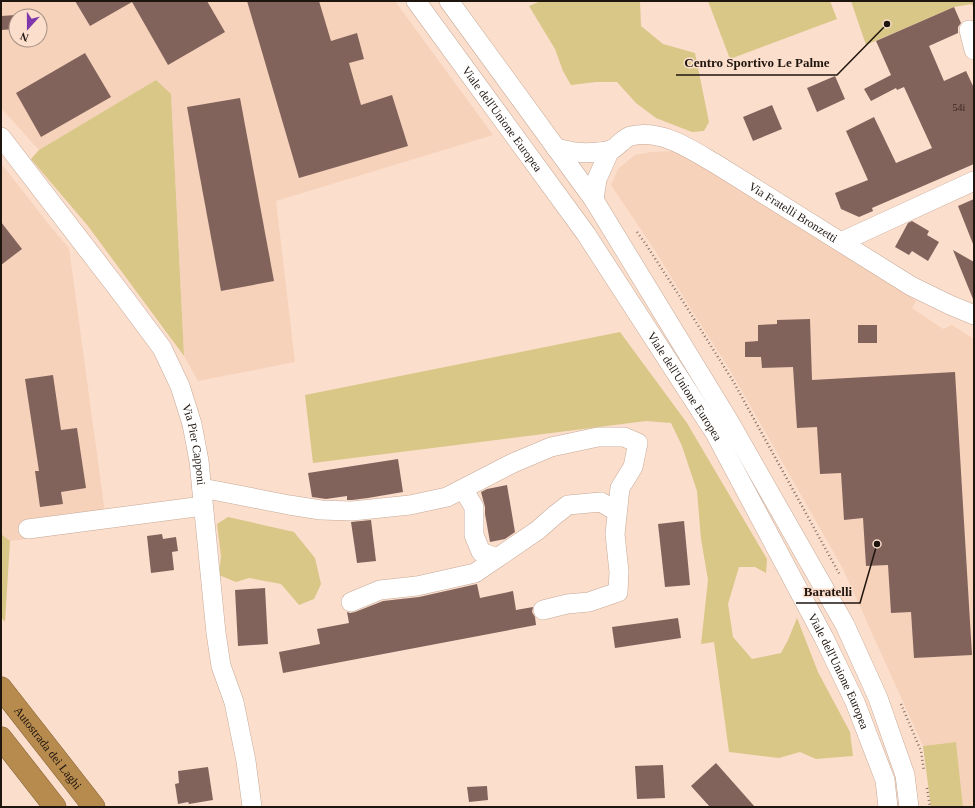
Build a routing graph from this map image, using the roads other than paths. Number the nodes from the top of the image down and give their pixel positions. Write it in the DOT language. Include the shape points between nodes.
graph roads {
  1 [pos="416,1"];
  2 [pos="449,1"];
  3 [pos="969,30"];
  4 [pos="974,50"];
  5 [pos="1,137"];
  6 [pos="556,148"];
  7 [pos="610,150"];
  8 [pos="974,182"];
  9 [pos="594,200"];
  10 [pos="842,242"];
  11 [pos="974,315"];
  12 [pos="462,489"];
  13 [pos="202,497"];
  14 [pos="617,512"];
  15 [pos="28,529"];
  16 [pos="497,558"];
  17 [pos="350,602"];
  18 [pos="542,610"];
  19 [pos="1,688"];
  20 [pos="1,738"];
  21 [pos="55,807"];
  22 [pos="94,807"];
  23 [pos="252,807"];
  24 [pos="888,807"];
  25 [pos="909,807"];
  1 -- 24 [label="street, Viale dell'Unione Europea" via="586,234 715,433 824,638 855,702 885,780"];
  2 -- 6 [label="street, Viale dell'Unione Europea"];
  3 -- 4 [label="street"];
  5 -- 13 [label="street, Via Pier Capponi" via="162,348 180,386 192,424"];
  6 -- 7 [label="street, Via Fratelli Bronzetti" via="574,153"];
  6 -- 9 [label="street, Viale dell'Unione Europea"];
  7 -- 9 [label="street, Via Fratelli Bronzetti" via="597,179"];
  7 -- 10 [label="street, Via Fratelli Bronzetti" via="629,136 666,138 698,154"];
  8 -- 10 [label="street"];
  9 -- 25 [label="street, Viale dell'Unione Europea" via="730,424 845,625 880,705 905,775"];
  10 -- 11 [label="street, Via Fratelli Bronzetti" via="911,286"];
  12 -- 13 [label="street" via="447,497 410,505 352,511"];
  12 -- 14 [label="street" via="551,447 598,437 624,437 638,443 633,467 620,488"];
  12 -- 16 [label="street" via="474,507 474,535 481,552"];
  13 -- 15 [label="street"];
  13 -- 23 [label="street, Via Pier Capponi" via="221,666 234,702"];
  14 -- 16 [label="street" via="601,502 568,505 538,530"];
  14 -- 18 [label="street" via="615,534 619,572 618,592 589,602"];
  16 -- 17 [label="street" via="475,573 417,586 380,590"];
  19 -- 22 [label="highway, Autostrada dei Laghi"];
  20 -- 21 [label="highway"];
}
